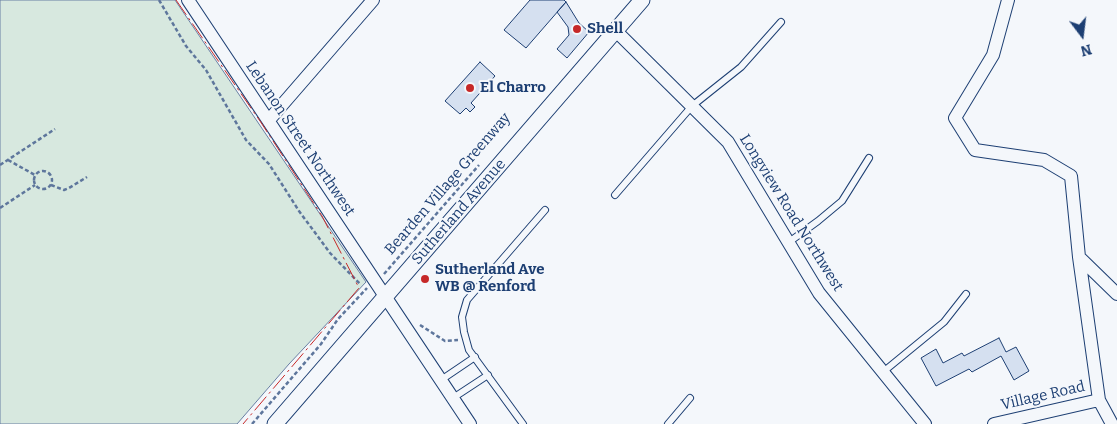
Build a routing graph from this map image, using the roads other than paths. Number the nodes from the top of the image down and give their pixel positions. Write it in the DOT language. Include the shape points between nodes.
graph roads {
  1 [pos="188,0"];
  2 [pos="373,0"];
  3 [pos="642,0"];
  4 [pos="1008,0"];
  5 [pos="781,22"];
  6 [pos="616,31"];
  7 [pos="692,106"];
  8 [pos="268,120"];
  9 [pos="870,158"];
  10 [pos="615,195"];
  11 [pos="545,210"];
  12 [pos="789,242"];
  13 [pos="1079,257"];
  14 [pos="966,294"];
  15 [pos="1117,294"];
  16 [pos="386,296"];
  17 [pos="475,357"];
  18 [pos="883,372"];
  19 [pos="488,375"];
  20 [pos="441,380"];
  21 [pos="453,398"];
  22 [pos="690,398"];
  23 [pos="1099,400"];
  24 [pos="275,424"];
  25 [pos="470,424"];
  26 [pos="523,424"];
  27 [pos="668,424"];
  28 [pos="925,424"];
  29 [pos="994,424"];
  30 [pos="1112,424"];
  1 -- 8 [label="street, Lebanon Street Northwest"];
  2 -- 8 [label="street"];
  3 -- 6 [label="street, Sutherland Avenue"];
  4 -- 13 [label="street" via="992,55 955,118 975,150 1044,160 1072,176"];
  5 -- 7 [label="lane" via="741,67"];
  6 -- 7 [label="street, Longview Road Northwest"];
  6 -- 16 [label="street, Sutherland Avenue"];
  7 -- 10 [label="lane"];
  7 -- 12 [label="street, Longview Road Northwest" via="728,142"];
  8 -- 16 [label="street, Lebanon Street Northwest"];
  9 -- 12 [label="lane" via="842,201"];
  11 -- 17 [label="lane" via="467,300 462,317 469,350"];
  12 -- 18 [label="street, Longview Road Northwest" via="820,294"];
  13 -- 15 [label="street"];
  13 -- 23 [label="street"];
  14 -- 18 [label="lane" via="944,322"];
  16 -- 20 [label="street, Lebanon Street Northwest"];
  16 -- 24 [label="street, Sutherland Avenue"];
  17 -- 19 [label="lane"];
  17 -- 20 [label="lane"];
  18 -- 28 [label="street, Longview Road Northwest"];
  19 -- 21 [label="lane"];
  19 -- 26 [label="lane"];
  20 -- 21 [label="street, Lebanon Street Northwest"];
  21 -- 25 [label="street, Lebanon Street Northwest"];
  22 -- 27 [label="lane"];
  23 -- 29 [label="street, Village Road"];
  23 -- 30 [label="street"];
}
